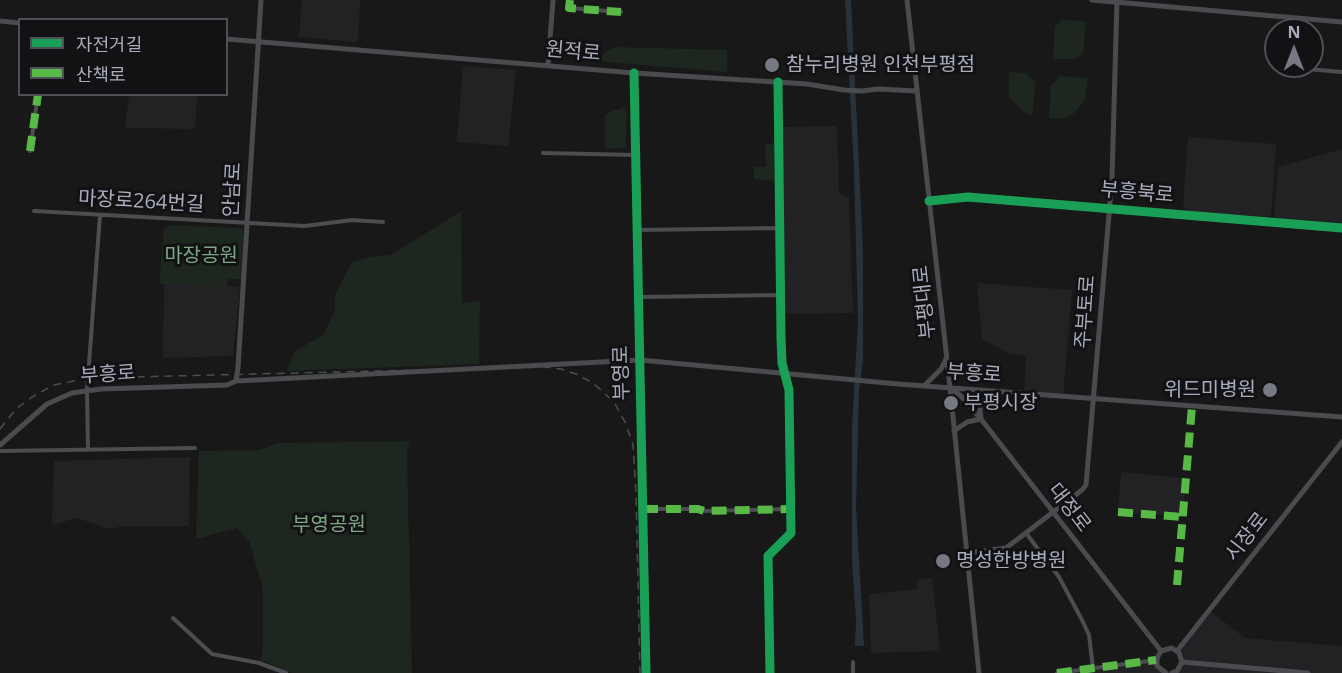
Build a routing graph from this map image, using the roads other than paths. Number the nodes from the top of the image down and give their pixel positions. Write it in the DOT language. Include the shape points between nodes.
graph roads {
  1 [pos="261,0"];
  2 [pos="553,0"];
  3 [pos="570,0"];
  4 [pos="907,0"];
  5 [pos="1092,0"];
  6 [pos="1117,1"];
  7 [pos="621,12"];
  8 [pos="0,19"];
  9 [pos="1342,22"];
  10 [pos="18,23"];
  11 [pos="228,39"];
  12 [pos="257,41"];
  13 [pos="548,65"];
  14 [pos="1324,70"];
  15 [pos="1342,72"];
  16 [pos="634,73"];
  17 [pos="778,82"];
  18 [pos="917,91"];
  19 [pos="38,96"];
  20 [pos="30,151"];
  21 [pos="543,153"];
  22 [pos="636,155"];
  23 [pos="929,201"];
  24 [pos="1109,209"];
  25 [pos="34,211"];
  26 [pos="100,215"];
  27 [pos="246,222"];
  28 [pos="383,222"];
  29 [pos="779,228"];
  30 [pos="1342,228"];
  31 [pos="637,230"];
  32 [pos="780,295"];
  33 [pos="639,297"];
  34 [pos="947,358"];
  35 [pos="640,360"];
  36 [pos="786,374"];
  37 [pos="236,381"];
  38 [pos="924,386"];
  39 [pos="950,387"];
  40 [pos="87,391"];
  41 [pos="990,391"];
  42 [pos="1095,399"];
  43 [pos="1342,417"];
  44 [pos="981,419"];
  45 [pos="954,431"];
  46 [pos="1342,442"];
  47 [pos="0,445"];
  48 [pos="195,448"];
  49 [pos="88,450"];
  50 [pos="0,452"];
  51 [pos="643,509"];
  52 [pos="790,509"];
  53 [pos="1053,512"];
  54 [pos="1026,533"];
  55 [pos="967,553"];
  56 [pos="173,618"];
  57 [pos="1161,651"];
  58 [pos="1177,651"];
  59 [pos="1156,660"];
  60 [pos="853,662"];
  61 [pos="1182,662"];
  62 [pos="1093,668"];
  63 [pos="1162,672"];
  64 [pos="1176,672"];
  65 [pos="286,673"];
  66 [pos="646,673"];
  67 [pos="770,673"];
  68 [pos="853,673"];
  69 [pos="979,673"];
  70 [pos="1057,673"];
  71 [pos="1308,673"];
  1 -- 12 [label="main road, 안남로"];
  2 -- 13 [label="main road"];
  3 -- 7 [label="street" via="569,8"];
  4 -- 18 [label="main road, 부평대로"];
  5 -- 6 [label="main road"];
  6 -- 9 [label="main road"];
  6 -- 24 [label="main road, 주부토로"];
  8 -- 10 [label="main road"];
  11 -- 12 [label="main road, 원적로"];
  12 -- 13 [label="main road, 원적로"];
  12 -- 27 [label="main road, 안남로"];
  13 -- 16 [label="main road, 원적로"];
  14 -- 15 [label="street"];
  16 -- 17 [label="main road, 원적로"];
  16 -- 22 [label="main road, 부영로"];
  17 -- 18 [label="main road, 원적로" via="844,90"];
  17 -- 29 [label="street"];
  18 -- 23 [label="main road, 부평대로"];
  19 -- 20 [label="street"];
  21 -- 22 [label="street"];
  22 -- 31 [label="main road, 부영로"];
  23 -- 24 [label="main road, 부흥북로" via="968,198"];
  23 -- 34 [label="main road, 부평대로"];
  24 -- 30 [label="main road, 부흥북로"];
  24 -- 42 [label="main road, 주부토로"];
  25 -- 26 [label="street, 마장로264번길"];
  26 -- 27 [label="street, 마장로264번길"];
  26 -- 40 [label="street"];
  27 -- 28 [label="street, 마장로264번길" via="305,226 352,220"];
  27 -- 37 [label="main road, 안남로"];
  29 -- 31 [label="street"];
  29 -- 32 [label="street"];
  31 -- 33 [label="main road, 부영로"];
  32 -- 33 [label="street"];
  32 -- 36 [label="street" via="782,363"];
  33 -- 35 [label="main road, 부영로"];
  34 -- 38 [label="main road"];
  34 -- 39 [label="main road, 부평대로"];
  35 -- 36 [label="main road, 부흥로"];
  35 -- 37 [label="main road, 부흥로"];
  35 -- 51 [label="main road, 부영로"];
  36 -- 38 [label="main road, 부흥로"];
  36 -- 52 [label="street"];
  37 -- 40 [label="main road, 부흥로" via="227,385"];
  38 -- 39 [label="main road, 부흥로"];
  39 -- 41 [label="main road, 부흥로"];
  39 -- 44 [label="main road, 대정로"];
  39 -- 45 [label="main road, 부평대로"];
  40 -- 47 [label="main road, 부흥로" via="47,404"];
  40 -- 49 [label="street"];
  41 -- 42 [label="main road, 부흥로"];
  41 -- 44 [label="main road" via="983,397"];
  42 -- 43 [label="main road, 부흥로"];
  42 -- 53 [label="main road, 주부토로" via="1086,485"];
  44 -- 45 [label="main road"];
  44 -- 53 [label="main road, 대정로"];
  45 -- 55 [label="main road, 부평대로"];
  46 -- 58 [label="main road, 시장로"];
  48 -- 49 [label="street"];
  49 -- 50 [label="street"];
  51 -- 52 [label="street"];
  51 -- 66 [label="main road, 부영로"];
  52 -- 67 [label="street" via="791,533 768,556"];
  53 -- 54 [label="main road, 주부토로"];
  53 -- 57 [label="main road, 대정로"];
  54 -- 55 [label="main road, 주부토로" via="1006,548"];
  54 -- 62 [label="street" via="1059,577 1082,620 1089,636"];
  55 -- 69 [label="main road, 부평대로"];
  56 -- 65 [label="street" via="212,654"];
  57 -- 58 [label="main road"];
  57 -- 59 [label="main road"];
  58 -- 61 [label="main road"];
  59 -- 62 [label="street"];
  59 -- 63 [label="main road"];
  60 -- 68 [label="street"];
  61 -- 64 [label="main road"];
  61 -- 71 [label="main road"];
  62 -- 70 [label="street"];
}
